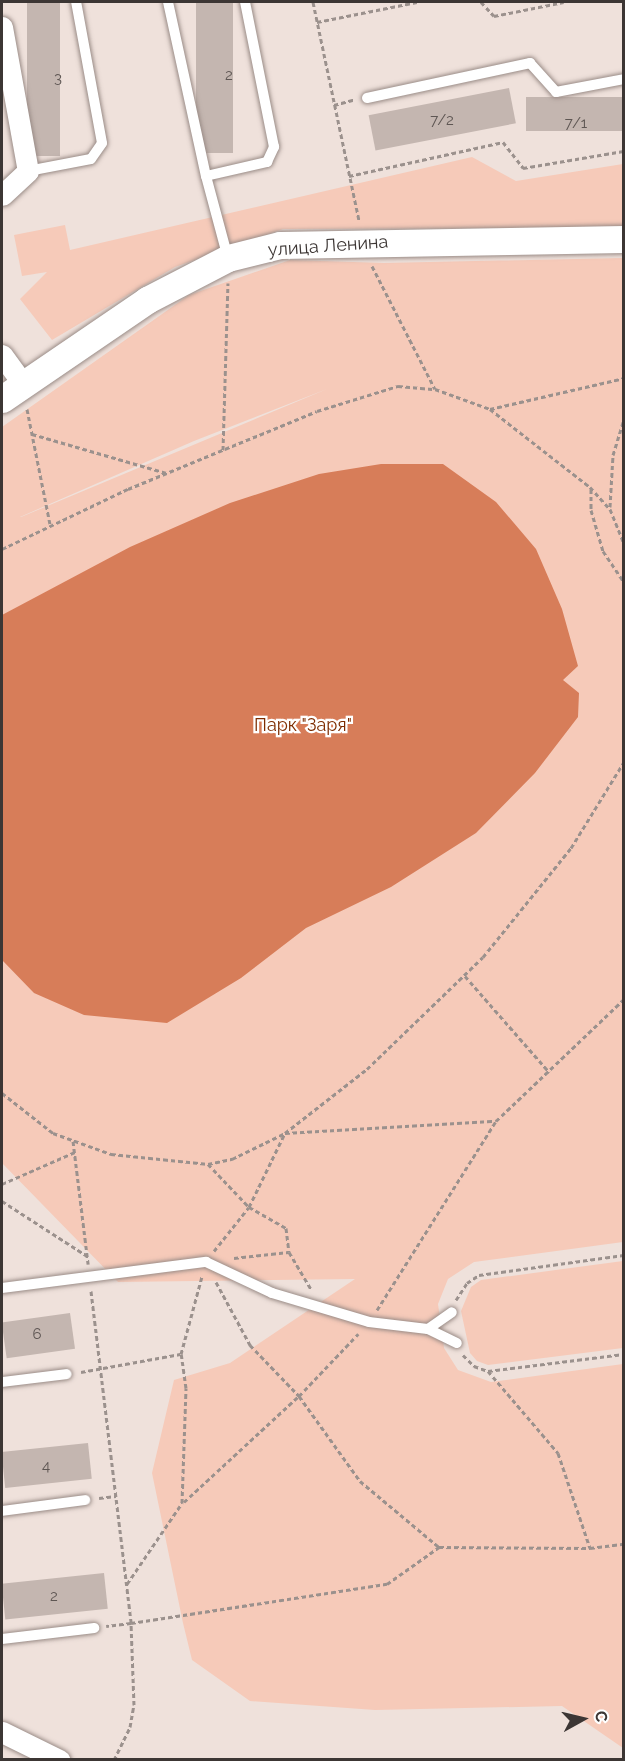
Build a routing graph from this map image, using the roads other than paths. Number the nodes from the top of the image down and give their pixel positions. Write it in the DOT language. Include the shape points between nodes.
graph roads {
  1 [pos="76,2"];
  2 [pos="168,2"];
  3 [pos="245,2"];
  4 [pos="2,27"];
  5 [pos="624,79"];
  6 [pos="367,98"];
  7 [pos="28,171"];
  8 [pos="206,176"];
  9 [pos="2,195"];
  10 [pos="624,239"];
  11 [pos="228,258"];
  12 [pos="2,354"];
  13 [pos="12,391"];
  14 [pos="2,1288"];
  15 [pos="452,1312"];
  16 [pos="428,1329"];
  17 [pos="457,1343"];
  18 [pos="67,1374"];
  19 [pos="2,1382"];
  20 [pos="85,1500"];
  21 [pos="2,1511"];
  22 [pos="94,1628"];
  23 [pos="2,1639"];
  24 [pos="2,1732"];
  25 [pos="59,1760"];
  1 -- 7 [label="lane" via="102,143 91,159"];
  2 -- 8 [label="lane"];
  3 -- 8 [label="lane" via="274,147 267,162"];
  4 -- 7 [label="street"];
  5 -- 6 [label="lane" via="556,92 530,63"];
  7 -- 9 [label="street"];
  8 -- 11 [label="lane"];
  10 -- 11 [label="street, улица Ленина" via="292,244"];
  11 -- 13 [label="street, улица Ленина" via="147,300"];
  12 -- 13 [label="street"];
  14 -- 16 [label="lane" via="206,1262 272,1293 321,1308 369,1322"];
  15 -- 16 [label="lane"];
  16 -- 17 [label="lane"];
  18 -- 19 [label="lane"];
  20 -- 21 [label="lane"];
  22 -- 23 [label="lane"];
  24 -- 25 [label="street"];
}
